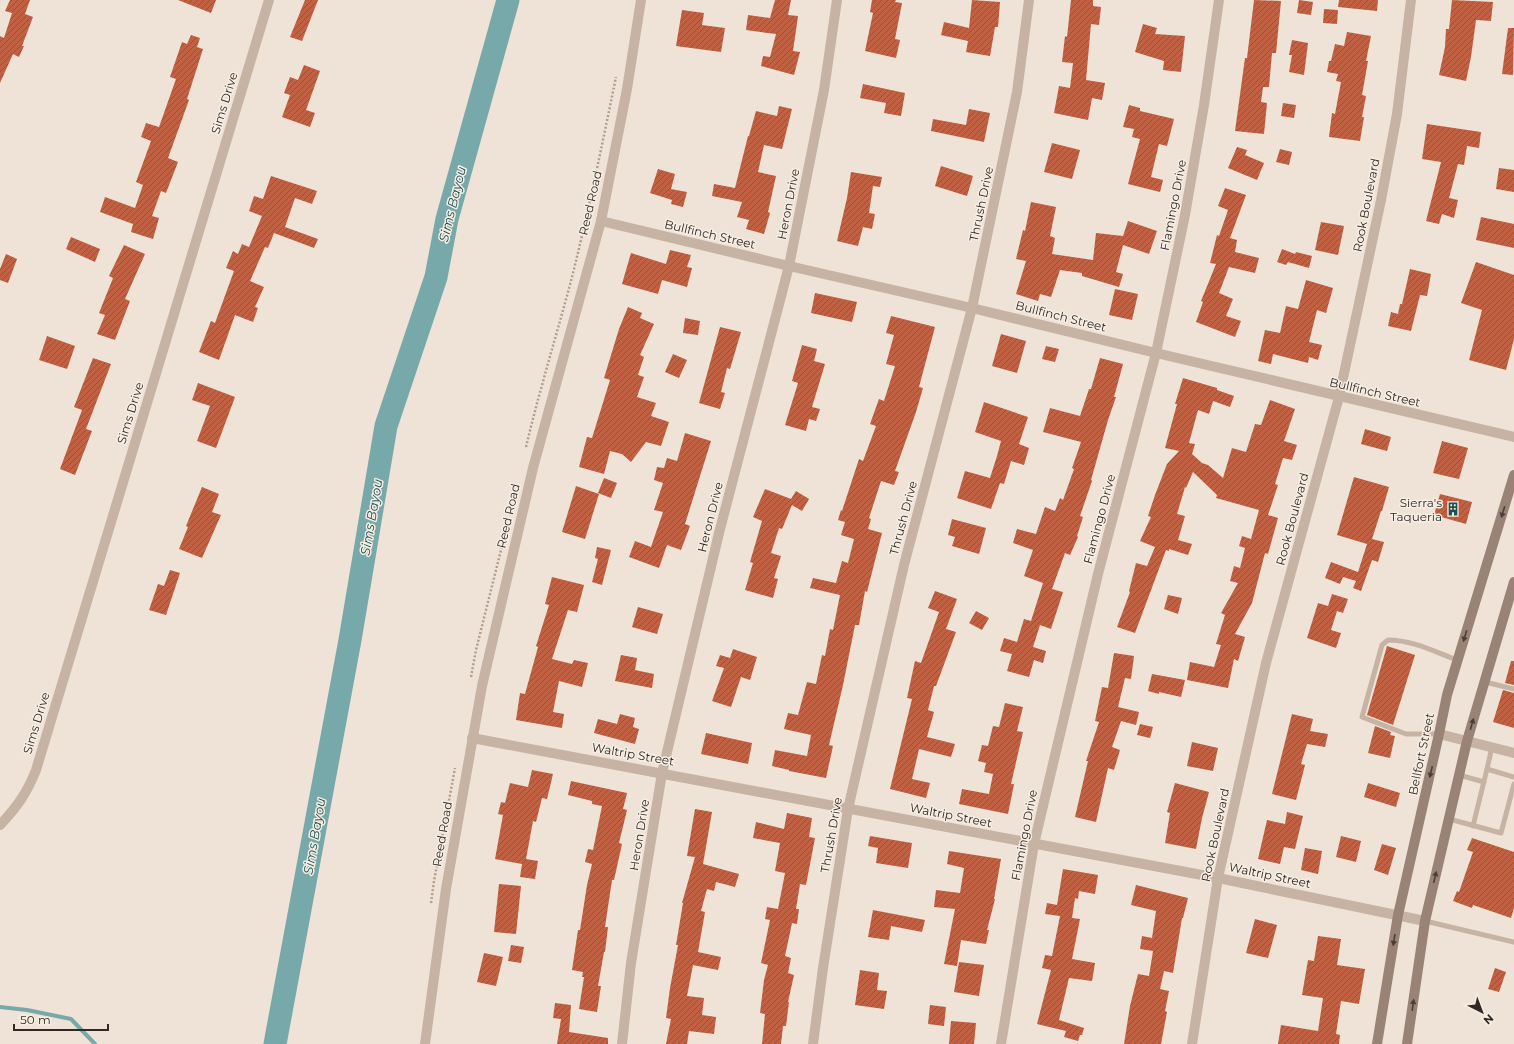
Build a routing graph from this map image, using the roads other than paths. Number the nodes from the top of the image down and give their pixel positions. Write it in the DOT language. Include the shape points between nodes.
graph roads {
  1 [pos="269,0"];
  2 [pos="641,0"];
  3 [pos="837,0"];
  4 [pos="1028,0"];
  5 [pos="1219,0"];
  6 [pos="1411,0"];
  7 [pos="601,221"];
  8 [pos="789,266"];
  9 [pos="972,308"];
  10 [pos="1156,353"];
  11 [pos="1339,397"];
  12 [pos="1514,437"];
  13 [pos="1514,474"];
  14 [pos="1514,583"];
  15 [pos="1457,660"];
  16 [pos="1485,682"];
  17 [pos="1514,690"];
  18 [pos="1439,734"];
  19 [pos="472,738"];
  20 [pos="1468,741"];
  21 [pos="1492,747"];
  22 [pos="1514,753"];
  23 [pos="1487,769"];
  24 [pos="662,773"];
  25 [pos="1459,775"];
  26 [pos="1514,777"];
  27 [pos="1484,782"];
  28 [pos="1514,784"];
  29 [pos="848,809"];
  30 [pos="1449,819"];
  31 [pos="0,825"];
  32 [pos="1473,826"];
  33 [pos="1034,844"];
  34 [pos="1218,878"];
  35 [pos="1398,915"];
  36 [pos="1425,921"];
  37 [pos="1514,942"];
  38 [pos="425,1044"];
  39 [pos="622,1044"];
  40 [pos="813,1044"];
  41 [pos="1002,1044"];
  42 [pos="1192,1044"];
  43 [pos="1377,1044"];
  44 [pos="1407,1044"];
  1 -- 31 [label="street, Sims Drive" via="36,770 29,788"];
  2 -- 7 [label="street, Reed Road" via="627,89"];
  3 -- 8 [label="street, Heron Drive" via="824,90"];
  4 -- 9 [label="street, Thrush Drive" via="1017,92"];
  5 -- 10 [label="street, Flamingo Drive" via="1185,215"];
  6 -- 11 [label="street, Rook Boulevard" via="1397,114"];
  7 -- 8 [label="street, Bullfinch Street"];
  7 -- 19 [label="street, Reed Road" via="532,468"];
  8 -- 9 [label="street, Bullfinch Street"];
  8 -- 24 [label="street, Heron Drive" via="723,519"];
  9 -- 10 [label="street, Bullfinch Street"];
  9 -- 29 [label="street, Thrush Drive" via="904,564"];
  10 -- 11 [label="street, Bullfinch Street"];
  10 -- 33 [label="street, Flamingo Drive" via="1098,574"];
  11 -- 12 [label="street, Bullfinch Street"];
  11 -- 34 [label="street, Rook Boulevard" via="1266,663"];
  13 -- 15 [label="main road, Bellfort Street, one-way"];
  14 -- 16 [label="main road"];
  15 -- 18 [label="main road, Bellfort Street" via="1446,695"];
  15 -- 18 [label="lane" via="1426,648 1388,640 1382,645 1362,717 1406,734"];
  16 -- 17 [label="lane"];
  20 -- 16 [label="main road, one-way"];
  18 -- 20 [label="street"];
  18 -- 35 [label="main road, Bellfort Street, one-way"];
  19 -- 24 [label="street, Waltrip Street"];
  19 -- 38 [label="street, Reed Road" via="446,889"];
  20 -- 21 [label="street"];
  20 -- 25 [label="main road"];
  21 -- 22 [label="street"];
  21 -- 23 [label="lane"];
  23 -- 26 [label="lane"];
  23 -- 27 [label="lane"];
  24 -- 29 [label="street, Waltrip Street"];
  24 -- 39 [label="street, Heron Drive" via="631,963"];
  25 -- 27 [label="lane"];
  25 -- 30 [label="main road"];
  27 -- 32 [label="lane"];
  28 -- 32 [label="lane" via="1501,833"];
  29 -- 33 [label="street, Waltrip Street"];
  29 -- 40 [label="street, Thrush Drive"];
  30 -- 32 [label="lane"];
  36 -- 30 [label="main road, one-way"];
  33 -- 34 [label="street, Waltrip Street"];
  33 -- 41 [label="street, Flamingo Drive"];
  34 -- 35 [label="street, Waltrip Street"];
  34 -- 42 [label="street, Rook Boulevard"];
  35 -- 36 [label="street, Waltrip Street"];
  35 -- 43 [label="main road, Bellfort Street, one-way"];
  36 -- 37 [label="lane"];
  44 -- 36 [label="main road, one-way"];
}
